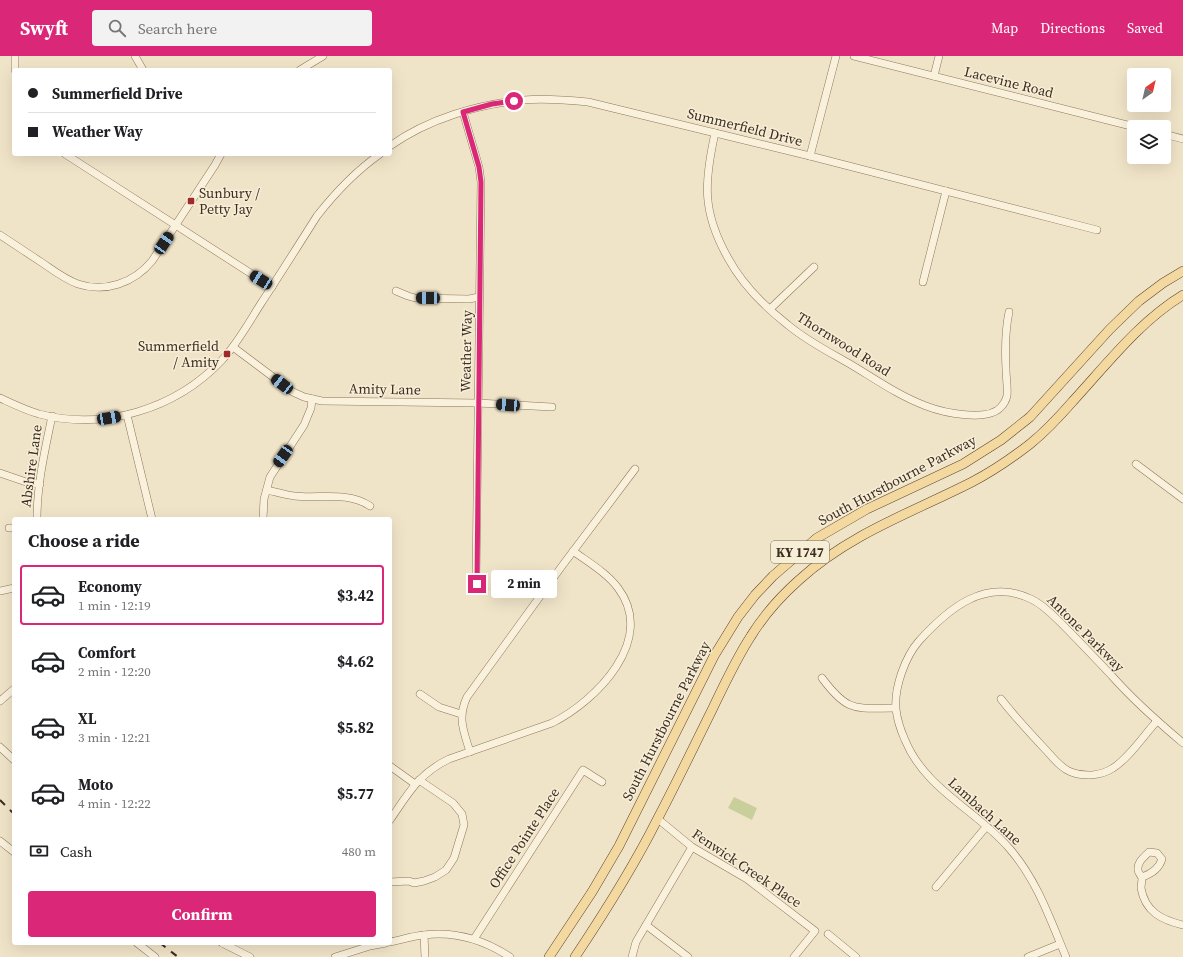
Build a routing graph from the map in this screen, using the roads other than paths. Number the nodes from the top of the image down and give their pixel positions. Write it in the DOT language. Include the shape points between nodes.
graph roads {
  1 [pos="15,56"];
  2 [pos="135,56"];
  3 [pos="322,56"];
  4 [pos="836,56"];
  5 [pos="854,56"];
  6 [pos="939,56"];
  7 [pos="15,68"];
  8 [pos="142,68"];
  9 [pos="303,68"];
  10 [pos="934,76"];
  11 [pos="463,112"];
  12 [pos="1127,125"];
  13 [pos="715,133"];
  14 [pos="1171,136"];
  15 [pos="1183,139"];
  16 [pos="392,145"];
  17 [pos="68,156"];
  18 [pos="220,156"];
  19 [pos="377,156"];
  20 [pos="810,156"];
  21 [pos="946,191"];
  22 [pos="176,226"];
  23 [pos="1097,230"];
  24 [pos="0,235"];
  25 [pos="814,267"];
  26 [pos="1183,271"];
  27 [pos="923,282"];
  28 [pos="272,287"];
  29 [pos="396,291"];
  30 [pos="1183,295"];
  31 [pos="479,297"];
  32 [pos="770,309"];
  33 [pos="1009,312"];
  34 [pos="233,347"];
  35 [pos="0,398"];
  36 [pos="312,399"];
  37 [pos="478,403"];
  38 [pos="552,407"];
  39 [pos="127,415"];
  40 [pos="52,416"];
  41 [pos="1136,464"];
  42 [pos="635,469"];
  43 [pos="0,473"];
  44 [pos="40,484"];
  45 [pos="267,490"];
  46 [pos="1183,499"];
  47 [pos="370,506"];
  48 [pos="37,517"];
  49 [pos="152,517"];
  50 [pos="263,517"];
  51 [pos="573,551"];
  52 [pos="12,588"];
  53 [pos="484,589"];
  54 [pos="0,591"];
  55 [pos="822,678"];
  56 [pos="12,691"];
  57 [pos="420,694"];
  58 [pos="1001,699"];
  59 [pos="0,701"];
  60 [pos="896,708"];
  61 [pos="461,714"];
  62 [pos="1157,720"];
  63 [pos="1183,743"];
  64 [pos="0,747"];
  65 [pos="470,752"];
  66 [pos="12,758"];
  67 [pos="392,767"];
  68 [pos="417,782"];
  69 [pos="602,782"];
  70 [pos="392,817"];
  71 [pos="658,819"];
  72 [pos="986,827"];
  73 [pos="0,841"];
  74 [pos="692,847"];
  75 [pos="12,850"];
  76 [pos="1142,877"];
  77 [pos="392,882"];
  78 [pos="936,887"];
  79 [pos="646,925"];
  80 [pos="1183,925"];
  81 [pos="828,934"];
  82 [pos="424,935"];
  83 [pos="474,939"];
  84 [pos="392,942"];
  85 [pos="1060,944"];
  86 [pos="140,945"];
  87 [pos="226,945"];
  88 [pos="370,945"];
  89 [pos="155,957"];
  90 [pos="250,957"];
  91 [pos="335,957"];
  92 [pos="425,957"];
  93 [pos="510,957"];
  94 [pos="549,957"];
  95 [pos="575,957"];
  96 [pos="632,957"];
  97 [pos="688,957"];
  98 [pos="794,957"];
  99 [pos="856,957"];
  100 [pos="1028,957"];
  101 [pos="1066,957"];
  1 -- 7 [label="street"];
  2 -- 8 [label="street"];
  3 -- 9 [label="street"];
  4 -- 20 [label="street"];
  5 -- 10 [label="street, Lacevine Road"];
  6 -- 10 [label="street"];
  10 -- 12 [label="street, Lacevine Road"];
  11 -- 13 [label="street, Summerfield Drive" via="492,104 558,99 588,102"];
  11 -- 16 [label="street, Summerfield Drive" via="423,128"];
  11 -- 31 [label="street, Weather Way" via="481,182"];
  13 -- 20 [label="street, Summerfield Drive"];
  13 -- 32 [label="street, Thornwood Road" via="708,163 707,193 716,236 737,272 752,292"];
  14 -- 15 [label="street"];
  17 -- 22 [label="street"];
  18 -- 22 [label="street"];
  19 -- 28 [label="street" via="328,202"];
  20 -- 21 [label="street, Summerfield Drive"];
  21 -- 23 [label="street, Summerfield Drive"];
  21 -- 27 [label="street"];
  22 -- 24 [label="street" via="142,272 127,281 101,287 84,286 64,277"];
  22 -- 28 [label="street"];
  25 -- 32 [label="street"];
  26 -- 94 [label="main road, South Hurstbourne Parkway / KY 1747" via="1139,301 1030,417 1001,440 963,464 867,509 818,538 773,576 755,595 714,656 619,846"];
  28 -- 34 [label="street"];
  29 -- 31 [label="street" via="415,298"];
  30 -- 71 [label="main road, KY 1747" via="1151,318 1032,442 974,481 857,538 812,569 781,597 752,634 735,663"];
  31 -- 37 [label="street, Weather Way"];
  32 -- 33 [label="street, Thornwood Road" via="806,338 905,397 928,407 970,415 988,415 1003,405 1007,397 1005,341"];
  34 -- 36 [label="street, Amity Lane" via="293,392"];
  34 -- 39 [label="street" via="214,368 172,399"];
  35 -- 40 [label="street" via="20,408"];
  36 -- 37 [label="street, Amity Lane"];
  36 -- 45 [label="street" via="304,425 270,477"];
  37 -- 38 [label="street, Amity Lane"];
  37 -- 53 [label="street, Weather Way" via="476,581"];
  39 -- 40 [label="street" via="92,419"];
  39 -- 49 [label="street"];
  40 -- 44 [label="street, Abshire Lane"];
  41 -- 46 [label="street"];
  42 -- 51 [label="street"];
  43 -- 44 [label="street"];
  44 -- 48 [label="street, Abshire Lane"];
  45 -- 47 [label="street" via="294,496 346,498"];
  45 -- 50 [label="street"];
  51 -- 61 [label="street" via="467,697"];
  51 -- 65 [label="street" via="612,580 628,607 630,629 620,660 608,678 589,698 560,719"];
  52 -- 54 [label="street"];
  55 -- 60 [label="street" via="833,693 848,705 858,708"];
  56 -- 59 [label="street"];
  57 -- 61 [label="street" via="439,707"];
  58 -- 62 [label="street" via="1016,719 1058,763 1071,772 1083,775 1103,773 1112,769"];
  60 -- 62 [label="street, Antone Parkway" via="898,688 905,665 916,644 934,624 971,598 986,593 1006,592 1032,599 1047,610 1129,696"];
  60 -- 72 [label="street, Lambach Lane" via="904,740 920,766 942,790"];
  61 -- 65 [label="street" via="462,728"];
  62 -- 63 [label="street, Antone Parkway"];
  64 -- 66 [label="street"];
  65 -- 68 [label="street" via="438,764"];
  67 -- 68 [label="street"];
  68 -- 70 [label="street"];
  68 -- 77 [label="street" via="453,802 462,814 464,824 454,858 446,870 424,881"];
  69 -- 83 [label="street, Office Pointe Place" via="583,770"];
  71 -- 74 [label="street, Fenwick Creek Place"];
  71 -- 95 [label="main road, KY 1747"];
  72 -- 78 [label="street"];
  72 -- 85 [label="street, Lambach Lane" via="1008,847 1026,869 1039,892"];
  73 -- 75 [label="street"];
  74 -- 79 [label="street"];
  74 -- 98 [label="street, Fenwick Creek Place" via="747,879 815,931"];
  76 -- 80 [label="street" via="1141,888 1152,911 1165,920"];
  79 -- 96 [label="street" via="636,942"];
  79 -- 97 [label="street"];
  81 -- 99 [label="street"];
  82 -- 83 [label="street" via="451,934"];
  82 -- 84 [label="street"];
  82 -- 92 [label="street"];
  83 -- 93 [label="street"];
  85 -- 100 [label="street"];
  85 -- 101 [label="street, Lambach Lane"];
  86 -- 89 [label="street"];
  87 -- 90 [label="street"];
  88 -- 91 [label="street"];
}
